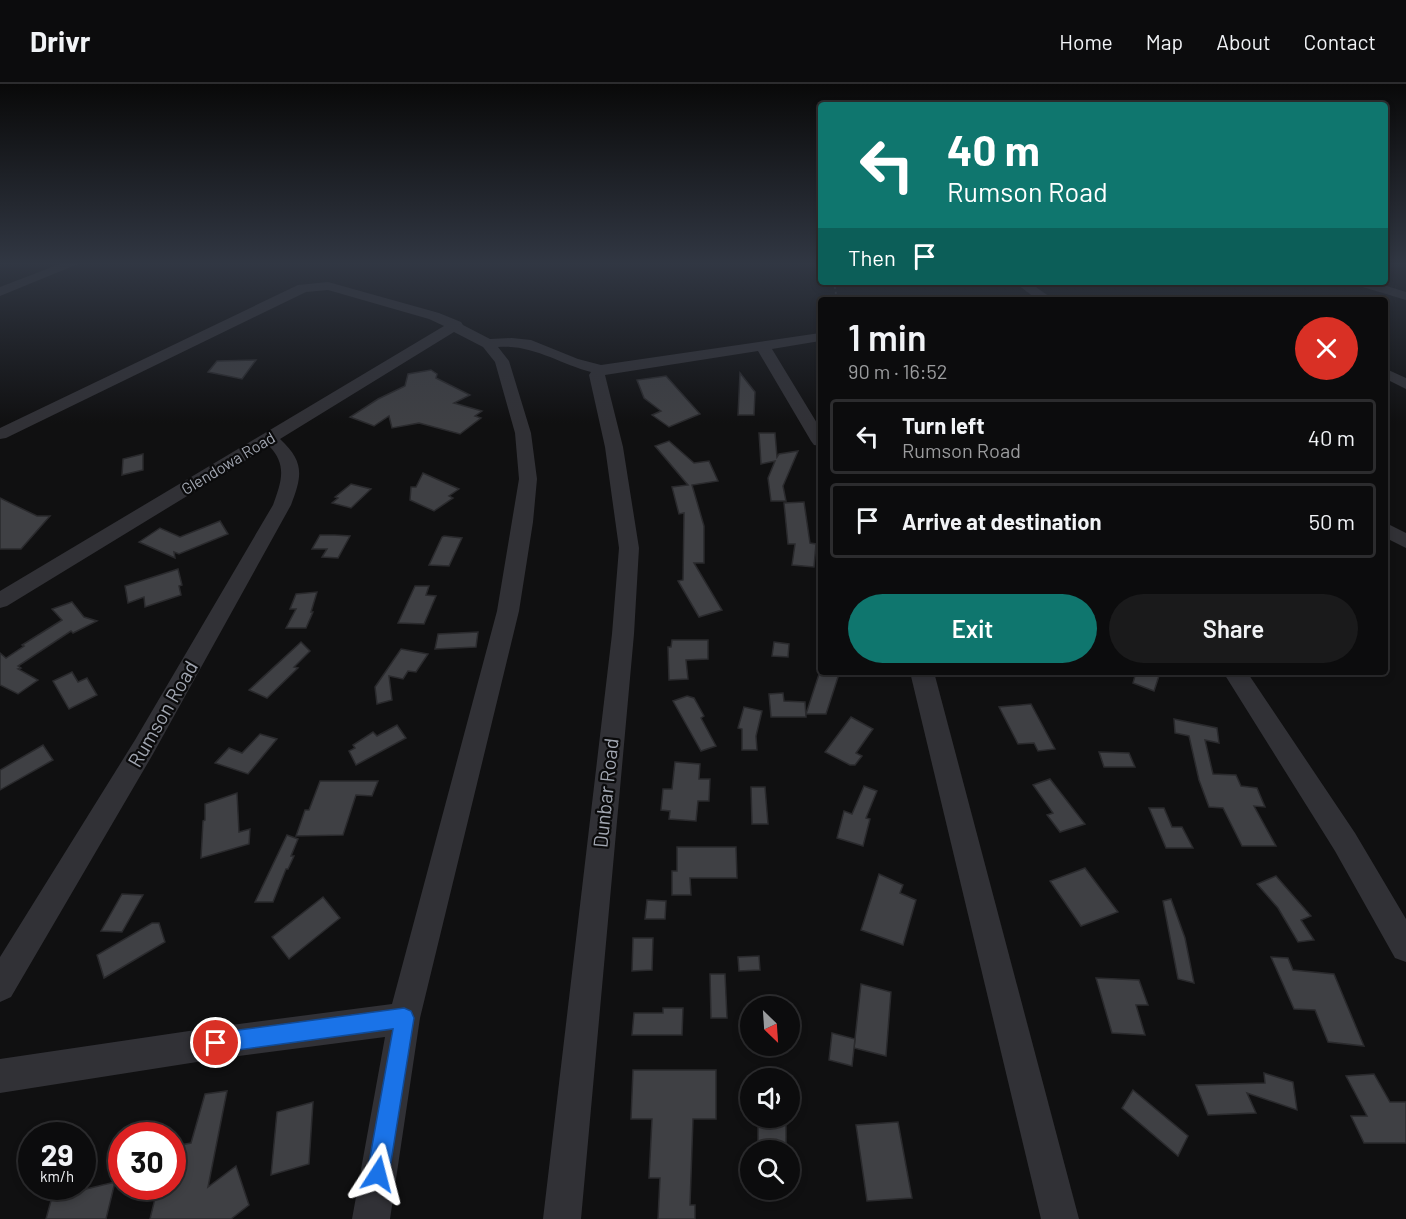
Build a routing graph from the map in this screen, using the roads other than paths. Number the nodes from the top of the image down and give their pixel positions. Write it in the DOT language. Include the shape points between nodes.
graph roads {
  1 [pos="245,317"];
  2 [pos="436,317"];
  3 [pos="456,325"];
  4 [pos="818,337"];
  5 [pos="488,344"];
  6 [pos="762,345"];
  7 [pos="601,370"];
  8 [pos="1388,374"];
  9 [pos="1406,384"];
  10 [pos="0,434"];
  11 [pos="270,438"];
  12 [pos="818,438"];
  13 [pos="1388,531"];
  14 [pos="1406,542"];
  15 [pos="0,601"];
  16 [pos="923,675"];
  17 [pos="1237,675"];
  18 [pos="1406,947"];
  19 [pos="0,986"];
  20 [pos="404,1018"];
  21 [pos="0,1076"];
  22 [pos="371,1219"];
  23 [pos="562,1219"];
  24 [pos="1060,1219"];
  1 -- 10 [label="street"];
  2 -- 3 [label="street"];
  3 -- 5 [label="street"];
  3 -- 11 [label="street, Glendowa Road"];
  4 -- 6 [label="street"];
  5 -- 7 [label="street" via="527,342"];
  5 -- 20 [label="street" via="502,361 523,433 528,479 523,522 505,622"];
  6 -- 7 [label="street"];
  6 -- 12 [label="street"];
  7 -- 23 [label="street, Dunbar Road" via="597,375 614,447 629,548"];
  8 -- 9 [label="street"];
  11 -- 15 [label="street, Glendowa Road"];
  11 -- 19 [label="street, Rumson Road" via="284,450 292,466 292,479 282,505 150,737"];
  13 -- 14 [label="street"];
  16 -- 24 [label="street"];
  17 -- 18 [label="street" via="1345,843"];
  20 -- 21 [label="street"];
  20 -- 22 [label="street"];
}
